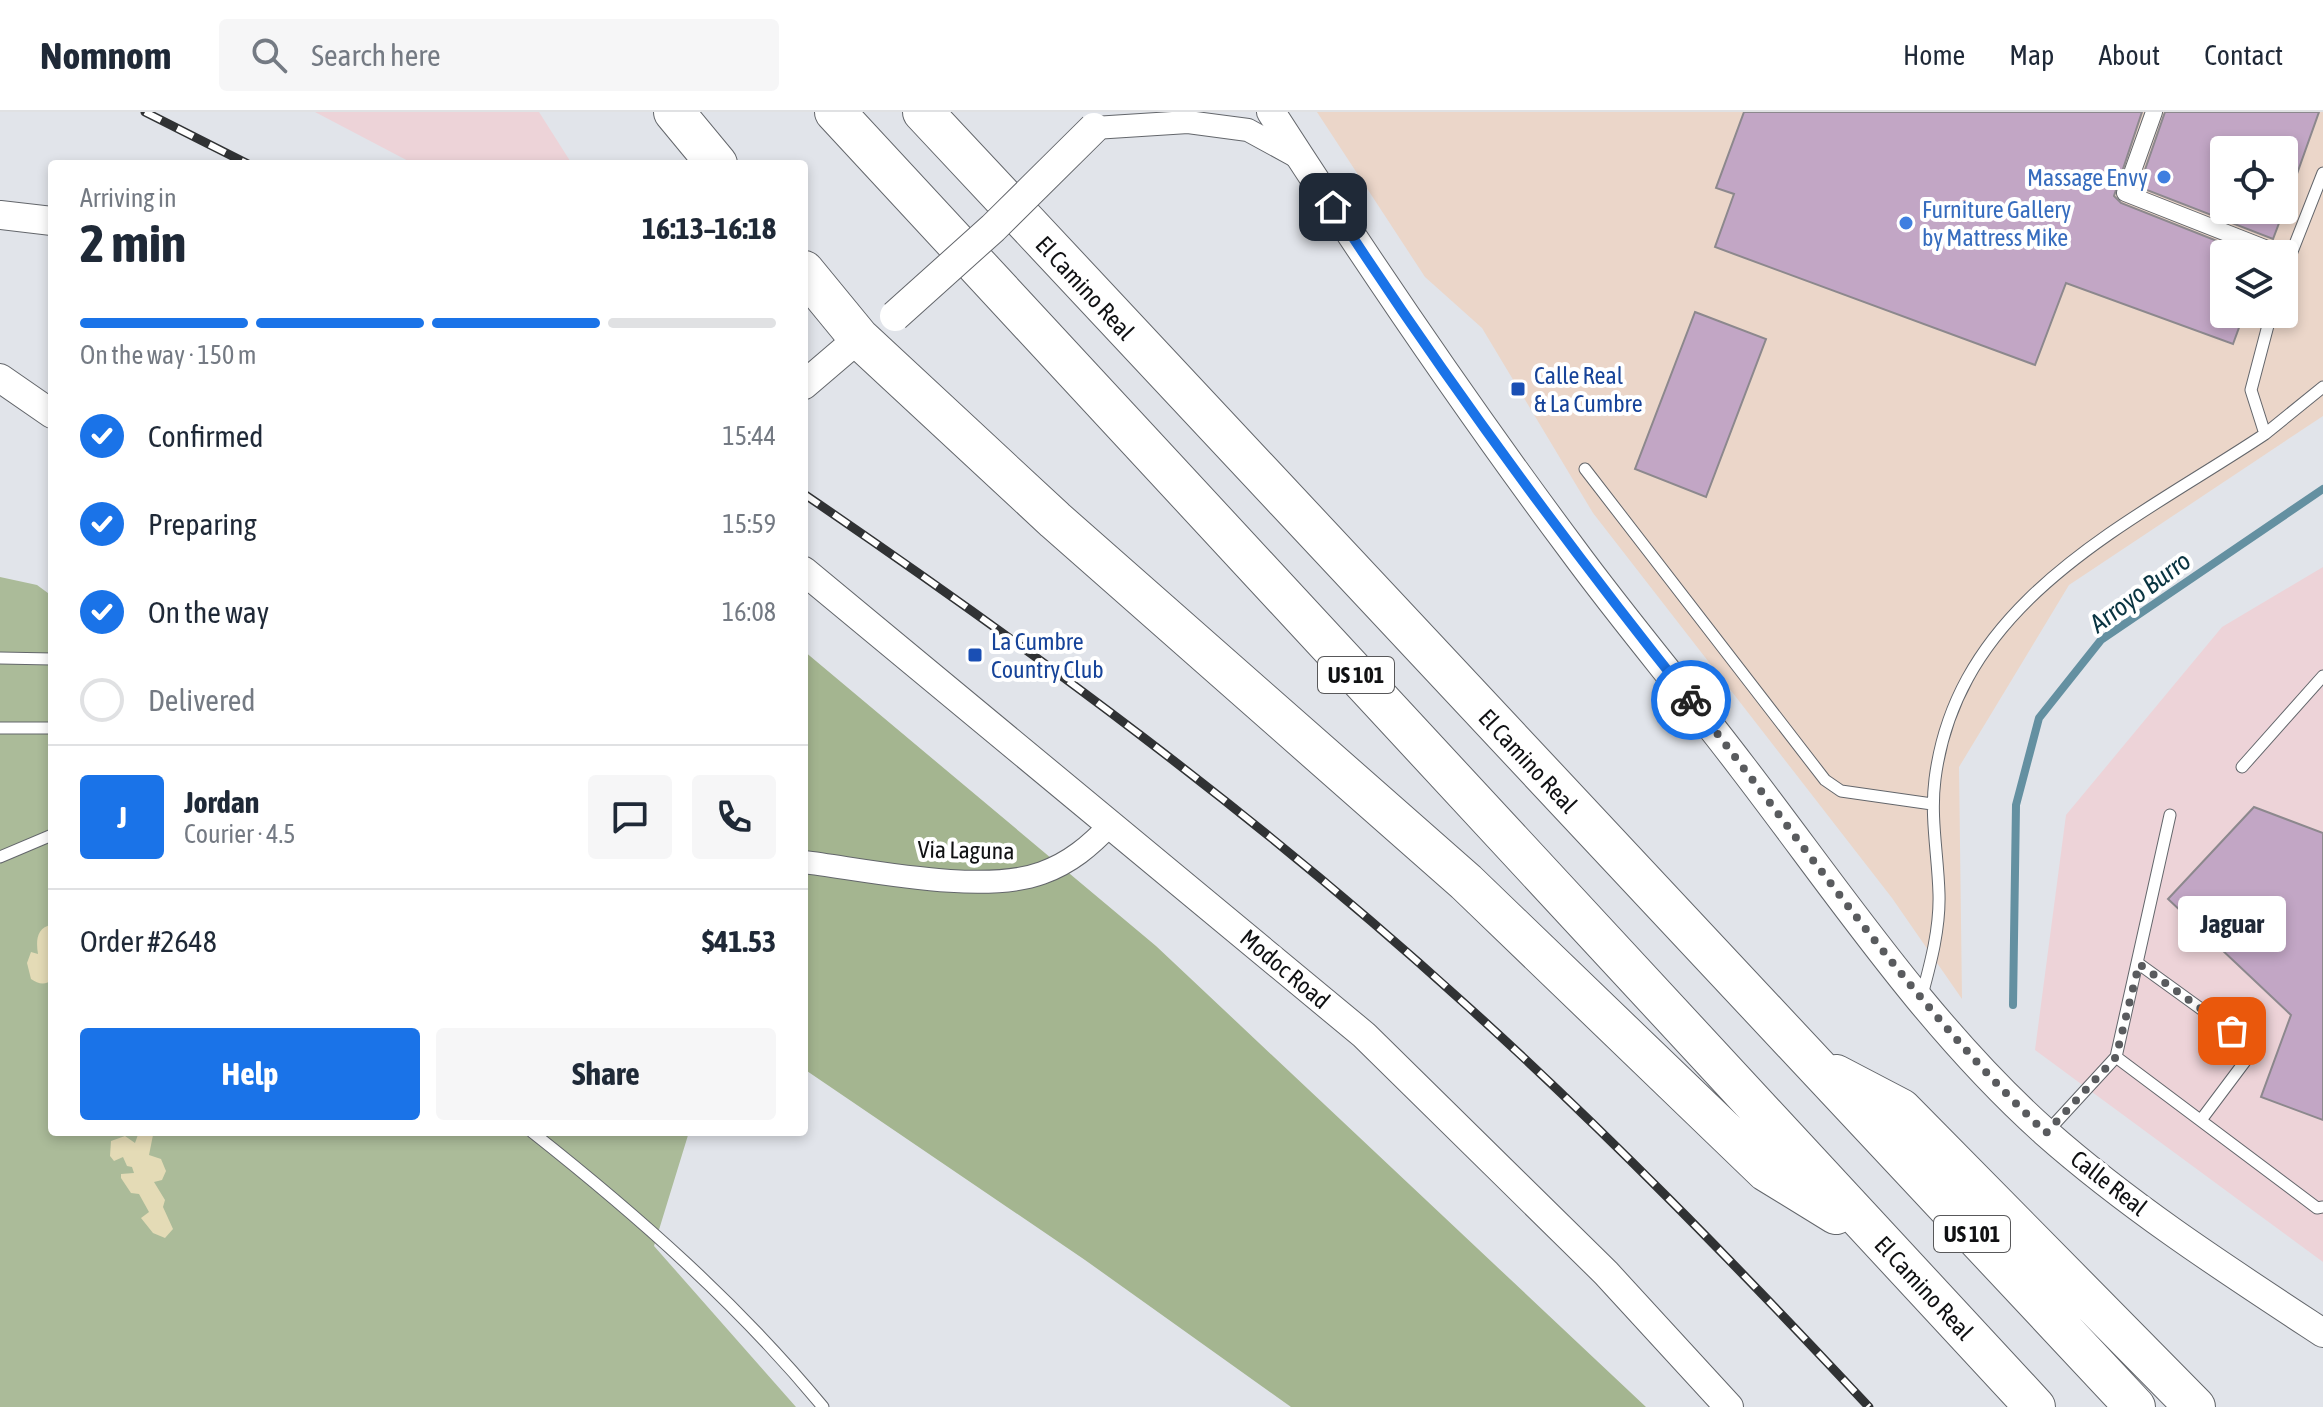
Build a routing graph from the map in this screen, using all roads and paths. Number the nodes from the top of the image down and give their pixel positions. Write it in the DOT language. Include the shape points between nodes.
graph roads {
  1 [pos="674,112"];
  2 [pos="835,112"];
  3 [pos="923,112"];
  4 [pos="1271,112"];
  5 [pos="2154,112"];
  6 [pos="1094,128"];
  7 [pos="714,160"];
  8 [pos="1302,160"];
  9 [pos="2323,173"];
  10 [pos="0,215"];
  11 [pos="48,221"];
  12 [pos="2237,240"];
  13 [pos="2293,240"];
  14 [pos="808,276"];
  15 [pos="895,316"];
  16 [pos="2267,328"];
  17 [pos="859,338"];
  18 [pos="0,378"];
  19 [pos="810,381"];
  20 [pos="2323,387"];
  21 [pos="48,411"];
  22 [pos="2265,434"];
  23 [pos="1585,469"];
  24 [pos="808,574"];
  25 [pos="0,658"];
  26 [pos="48,659"];
  27 [pos="2323,676"];
  28 [pos="0,728"];
  29 [pos="48,728"];
  30 [pos="2242,767"];
  31 [pos="1932,804"];
  32 [pos="2170,815"];
  33 [pos="1111,824"];
  34 [pos="48,837"];
  35 [pos="0,857"];
  36 [pos="808,862"];
  37 [pos="2139,964"];
  38 [pos="1921,1000"];
  39 [pos="2116,1057"];
  40 [pos="1809,1060"];
  41 [pos="2201,1120"];
  42 [pos="2046,1133"];
  43 [pos="537,1136"];
  44 [pos="2323,1207"];
  45 [pos="1877,1239"];
  46 [pos="2323,1333"];
  47 [pos="823,1407"];
  48 [pos="1729,1407"];
  49 [pos="2035,1407"];
  50 [pos="2135,1407"];
  51 [pos="2195,1407"];
  1 -- 7 [label="highway"];
  2 -- 45 [label="highway, El Camino Real / US 101"];
  3 -- 40 [label="highway, El Camino Real / US 101"];
  4 -- 8 [label="street, Calle Real"];
  5 -- 12 [label="street" via="2125,193"];
  6 -- 8 [label="street" via="1188,122 1248,130"];
  6 -- 15 [label="main road, bridge"];
  8 -- 38 [label="street, Calle Real" via="1394,302 1567,543"];
  9 -- 13 [label="lane"];
  10 -- 11 [label="street"];
  14 -- 17 [label="highway"];
  16 -- 22 [label="lane" via="2251,390"];
  17 -- 19 [label="street"];
  17 -- 45 [label="highway" via="1055,520 1466,882 1766,1171"];
  18 -- 21 [label="street"];
  20 -- 22 [label="lane"];
  22 -- 31 [label="lane" via="2111,533 2044,582 2005,621 1956,695"];
  23 -- 31 [label="lane" via="1825,780 1841,791"];
  24 -- 33 [label="street, Modoc Road"];
  25 -- 26 [label="lane"];
  27 -- 30 [label="lane"];
  28 -- 29 [label="lane"];
  31 -- 38 [label="lane" via="1939,897 1933,956"];
  32 -- 37 [label="lane"];
  33 -- 36 [label="street, Via Laguna" via="1067,862 1010,880 957,881"];
  33 -- 48 [label="street, Modoc Road" via="1364,1035 1606,1273"];
  34 -- 35 [label="lane"];
  37 -- 39 [label="lane"];
  37 -- 41 [label="lane" via="2255,1048"];
  38 -- 42 [label="street, Calle Real"];
  39 -- 41 [label="lane"];
  39 -- 42 [label="lane"];
  40 -- 50 [label="highway, El Camino Real / US 101"];
  40 -- 51 [label="highway" via="1901,1109"];
  41 -- 44 [label="lane" via="2317,1208"];
  42 -- 46 [label="street, Calle Real" via="2204,1255"];
  43 -- 47 [label="lane" via="628,1208 783,1359"];
  45 -- 49 [label="highway, El Camino Real / US 101"];
}
